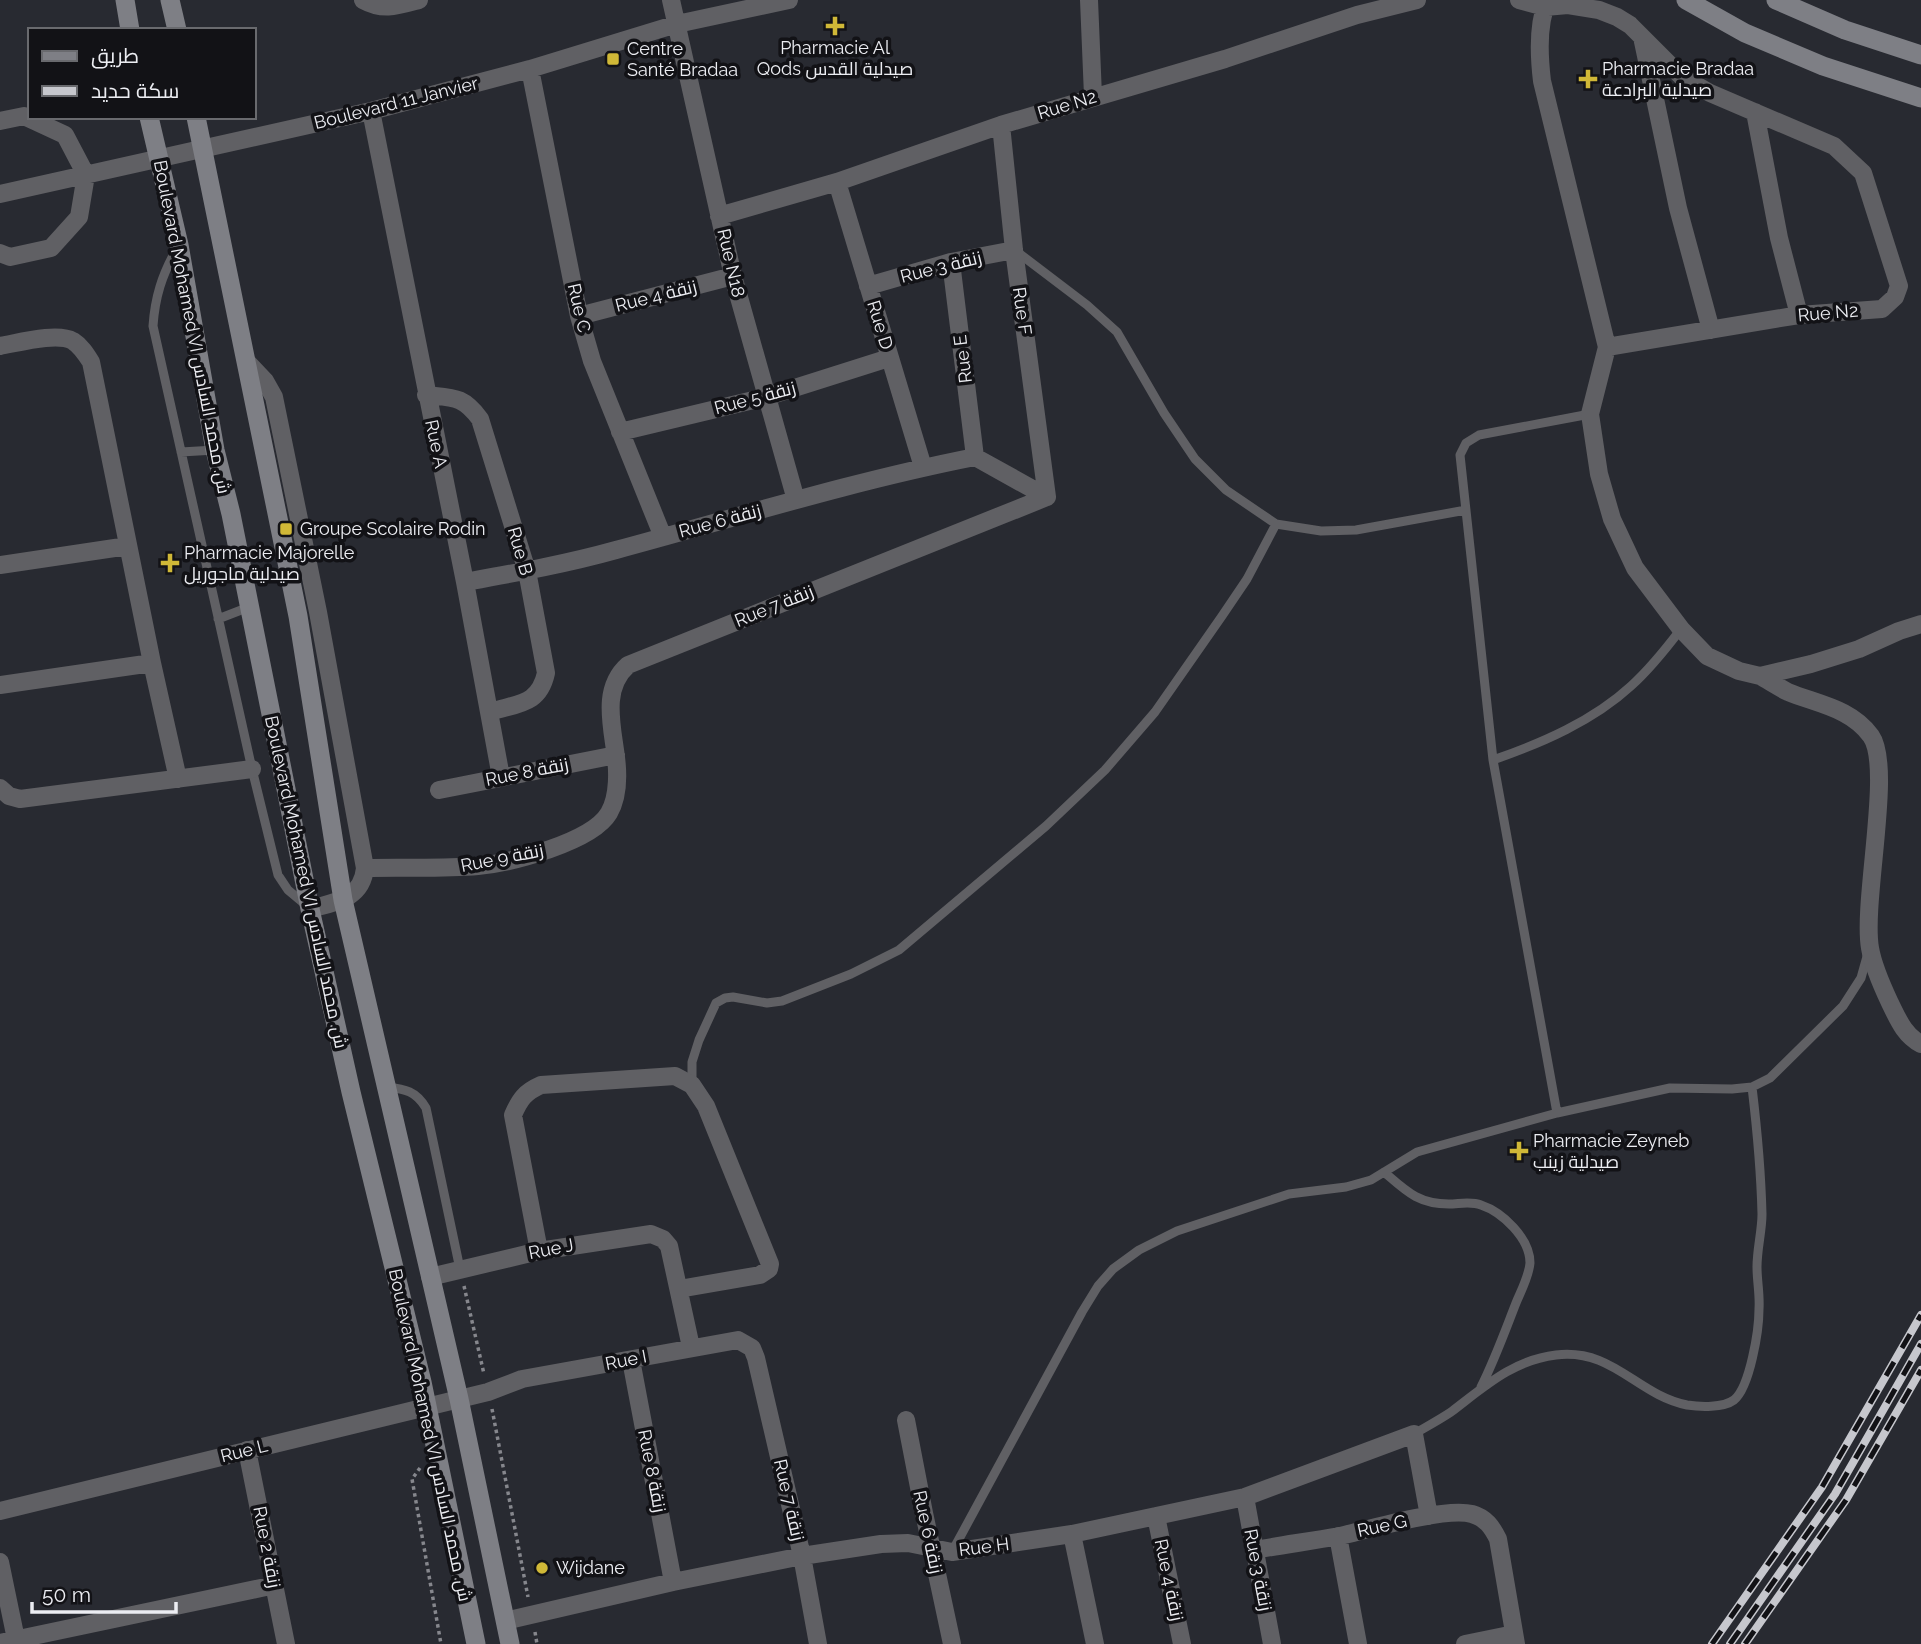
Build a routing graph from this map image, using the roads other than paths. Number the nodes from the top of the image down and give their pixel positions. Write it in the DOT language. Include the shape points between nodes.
graph roads {
  1 [pos="125,0"];
  2 [pos="170,0"];
  3 [pos="363,0"];
  4 [pos="418,0"];
  5 [pos="671,0"];
  6 [pos="789,0"];
  7 [pos="1089,0"];
  8 [pos="1417,0"];
  9 [pos="1519,0"];
  10 [pos="1686,0"];
  11 [pos="1776,0"];
  12 [pos="1546,4"];
  13 [pos="677,24"];
  14 [pos="130,28"];
  15 [pos="177,28"];
  16 [pos="1642,37"];
  17 [pos="1921,55"];
  18 [pos="530,69"];
  19 [pos="1093,96"];
  20 [pos="1921,98"];
  21 [pos="371,111"];
  22 [pos="1755,112"];
  23 [pos="28,118"];
  24 [pos="30,119"];
  25 [pos="149,119"];
  26 [pos="196,119"];
  27 [pos="0,121"];
  28 [pos="1001,125"];
  29 [pos="202,149"];
  30 [pos="159,158"];
  31 [pos="86,175"];
  32 [pos="837,182"];
  33 [pos="0,194"];
  34 [pos="719,216"];
  35 [pos="179,245"];
  36 [pos="1014,250"];
  37 [pos="0,253"];
  38 [pos="951,262"];
  39 [pos="733,276"];
  40 [pos="868,286"];
  41 [pos="1799,315"];
  42 [pos="579,316"];
  43 [pos="1711,330"];
  44 [pos="0,346"];
  45 [pos="1607,347"];
  46 [pos="890,358"];
  47 [pos="426,396"];
  48 [pos="766,397"];
  49 [pos="1590,414"];
  50 [pos="620,432"];
  51 [pos="215,450"];
  52 [pos="181,452"];
  53 [pos="975,457"];
  54 [pos="923,467"];
  55 [pos="1047,497"];
  56 [pos="796,500"];
  57 [pos="1466,510"];
  58 [pos="1276,524"];
  59 [pos="663,537"];
  60 [pos="128,546"];
  61 [pos="0,565"];
  62 [pos="527,570"];
  63 [pos="465,582"];
  64 [pos="249,607"];
  65 [pos="308,614"];
  66 [pos="218,619"];
  67 [pos="1921,624"];
  68 [pos="1681,629"];
  69 [pos="152,663"];
  70 [pos="1760,676"];
  71 [pos="0,685"];
  72 [pos="490,712"];
  73 [pos="616,755"];
  74 [pos="1493,760"];
  75 [pos="251,769"];
  76 [pos="501,777"];
  77 [pos="178,779"];
  78 [pos="0,788"];
  79 [pos="439,790"];
  80 [pos="616,796"];
  81 [pos="366,868"];
  82 [pos="343,900"];
  83 [pos="310,909"];
  84 [pos="1870,947"];
  85 [pos="1921,1044"];
  86 [pos="692,1085"];
  87 [pos="385,1087"];
  88 [pos="1752,1087"];
  89 [pos="1558,1113"];
  90 [pos="1384,1172"];
  91 [pos="539,1251"];
  92 [pos="460,1269"];
  93 [pos="430,1277"];
  94 [pos="679,1289"];
  95 [pos="691,1347"];
  96 [pos="756,1358"];
  97 [pos="631,1360"];
  98 [pos="1481,1388"];
  99 [pos="488,1392"];
  100 [pos="459,1399"];
  101 [pos="426,1407"];
  102 [pos="906,1420"];
  103 [pos="1415,1434"];
  104 [pos="247,1450"];
  105 [pos="1245,1497"];
  106 [pos="0,1510"];
  107 [pos="1156,1516"];
  108 [pos="1429,1516"];
  109 [pos="1072,1534"];
  110 [pos="1338,1536"];
  111 [pos="932,1549"];
  112 [pos="1254,1550"];
  113 [pos="952,1552"];
  114 [pos="802,1556"];
  115 [pos="0,1562"];
  116 [pos="673,1582"];
  117 [pos="275,1585"];
  118 [pos="505,1621"];
  119 [pos="1515,1639"];
  120 [pos="11,1642"];
  121 [pos="286,1644"];
  122 [pos="476,1644"];
  123 [pos="510,1644"];
  124 [pos="818,1644"];
  125 [pos="952,1644"];
  126 [pos="1096,1644"];
  127 [pos="1182,1644"];
  128 [pos="1272,1644"];
  129 [pos="1358,1644"];
  130 [pos="1465,1644"];
  1 -- 14 [label="main road"];
  2 -- 15 [label="main road"];
  3 -- 4 [label="street" via="389,8"];
  5 -- 13 [label="street, Rue N18"];
  6 -- 13 [label="street, Boulevard 11 Janvier"];
  7 -- 19 [label="street"];
  8 -- 19 [label="street, Rue N2"];
  9 -- 12 [label="street, Rue N2"];
  10 -- 20 [label="main road" via="1745,33 1823,66"];
  11 -- 17 [label="main road" via="1845,30"];
  12 -- 16 [label="street, Rue N2" via="1600,10 1630,25"];
  12 -- 45 [label="street" via="1539,54 1542,81"];
  13 -- 18 [label="street, Boulevard 11 Janvier"];
  13 -- 34 [label="street, Rue N18"];
  16 -- 22 [label="street, Rue N2" via="1682,77"];
  16 -- 43 [label="street" via="1678,208"];
  18 -- 21 [label="street, Boulevard 11 Janvier"];
  18 -- 42 [label="street, Rue C"];
  19 -- 28 [label="street, Rue N2"];
  21 -- 29 [label="street, Boulevard 11 Janvier"];
  21 -- 47 [label="street, Rue A"];
  22 -- 41 [label="street"];
  22 -- 41 [label="street, Rue N2" via="1834,146 1863,173 1899,286 1882,309"];
  23 -- 27 [label="street"];
  24 -- 31 [label="street" via="65,135"];
  25 -- 30 [label="main road, Boulevard Mohamed VI ش. محمد السادس"];
  26 -- 29 [label="main road, Boulevard Mohamed VI ش. محمد السادس"];
  28 -- 32 [label="street, Rue N2"];
  28 -- 36 [label="street, Rue F"];
  29 -- 30 [label="street, Boulevard 11 Janvier"];
  29 -- 65 [label="main road, Boulevard Mohamed VI ش. محمد السادس" via="246,361 278,467"];
  30 -- 31 [label="street, Boulevard 11 Janvier"];
  30 -- 35 [label="main road, Boulevard Mohamed VI ش. محمد السادس"];
  31 -- 33 [label="street, Boulevard 11 Janvier"];
  31 -- 37 [label="street" via="79,217 51,247 10,257"];
  32 -- 34 [label="street, Rue N2"];
  32 -- 40 [label="street, Rue D"];
  34 -- 39 [label="street, Rue N18"];
  35 -- 51 [label="main road, Boulevard Mohamed VI ش. محمد السادس"];
  35 -- 52 [label="lane" via="162,276 153,326"];
  36 -- 38 [label="street, Rue 3 زنقة"];
  36 -- 55 [label="street, Rue F"];
  36 -- 58 [label="lane" via="1117,332 1195,458 1226,490"];
  38 -- 40 [label="street, Rue 3 زنقة"];
  38 -- 53 [label="street, Rue E"];
  39 -- 42 [label="street, Rue 4 زنقة"];
  39 -- 48 [label="street, Rue N18"];
  40 -- 46 [label="street, Rue D"];
  41 -- 43 [label="street, Rue N2"];
  42 -- 50 [label="street, Rue C"];
  43 -- 45 [label="street, Rue N2"];
  44 -- 60 [label="street" via="61,337 83,349 91,362"];
  45 -- 49 [label="street"];
  46 -- 48 [label="street, Rue 5 زنقة"];
  46 -- 54 [label="street, Rue D"];
  47 -- 62 [label="street, Rue B" via="468,403 480,419"];
  47 -- 63 [label="street, Rue A"];
  48 -- 50 [label="street, Rue 5 زنقة"];
  48 -- 56 [label="street, Rue N18"];
  49 -- 57 [label="lane" via="1479,435 1466,443 1460,455"];
  49 -- 68 [label="street" via="1612,519 1635,568"];
  50 -- 59 [label="street, Rue C"];
  51 -- 52 [label="lane"];
  51 -- 64 [label="main road, Boulevard Mohamed VI ش. محمد السادس"];
  52 -- 66 [label="lane"];
  53 -- 54 [label="street, Rue 6 زنقة"];
  53 -- 55 [label="street"];
  54 -- 56 [label="street, Rue 6 زنقة"];
  55 -- 73 [label="street, Rue 7 زنقة" via="628,665 619,673 612,692 609,715"];
  56 -- 59 [label="street, Rue 6 زنقة"];
  57 -- 58 [label="lane" via="1356,530 1321,531"];
  57 -- 74 [label="lane"];
  58 -- 86 [label="lane" via="1222,616 1155,712 1105,771 899,950 851,975 782,1001 733,997 716,1003 692,1062"];
  59 -- 62 [label="street, Rue 6 زنقة"];
  60 -- 61 [label="street"];
  60 -- 69 [label="street"];
  62 -- 63 [label="street, Rue 6 زنقة"];
  62 -- 72 [label="street, Rue B" via="546,673 544,686 536,698"];
  63 -- 72 [label="street, Rue A"];
  64 -- 66 [label="lane"];
  64 -- 83 [label="main road, Boulevard Mohamed VI ش. محمد السادس"];
  65 -- 81 [label="street"];
  65 -- 82 [label="main road, Boulevard Mohamed VI ش. محمد السادس"];
  66 -- 75 [label="lane"];
  67 -- 70 [label="street" via="1859,649"];
  68 -- 70 [label="street" via="1707,656"];
  68 -- 74 [label="lane" via="1630,688 1550,738"];
  69 -- 71 [label="street"];
  69 -- 77 [label="street"];
  70 -- 84 [label="street" via="1849,716 1862,725 1877,749"];
  72 -- 76 [label="street, Rue A"];
  73 -- 76 [label="street, Rue 8 زنقة"];
  73 -- 80 [label="street, Rue 7 زنقة"];
  74 -- 89 [label="lane"];
  75 -- 77 [label="street"];
  75 -- 83 [label="lane" via="278,875"];
  76 -- 79 [label="street, Rue 8 زنقة"];
  77 -- 78 [label="street" via="20,799"];
  80 -- 81 [label="street, Rue 9 زنقة" via="602,824 584,837 548,850 482,866"];
  81 -- 82 [label="street" via="359,889"];
  82 -- 83 [label="street"];
  82 -- 87 [label="main road, Boulevard Mohamed VI ش. محمد السادس"];
  83 -- 101 [label="main road, Boulevard Mohamed VI ش. محمد السادس"];
  84 -- 85 [label="street" via="1902,1027"];
  84 -- 88 [label="lane" via="1861,978 1843,1006 1770,1078"];
  86 -- 91 [label="street" via="675,1076 541,1085 520,1099 513,1115"];
  86 -- 94 [label="street" via="706,1106 770,1264 760,1275"];
  87 -- 92 [label="lane" via="406,1089 426,1108"];
  87 -- 93 [label="main road, Boulevard Mohamed VI ش. محمد السادس"];
  88 -- 89 [label="lane" via="1670,1088"];
  88 -- 98 [label="lane" via="1762,1217 1757,1268 1760,1306 1749,1365 1734,1399 1707,1406 1671,1400 1585,1354 1535,1359 1512,1367"];
  89 -- 90 [label="lane" via="1417,1152"];
  90 -- 98 [label="lane" via="1427,1202 1480,1205 1500,1216 1527,1246 1530,1263 1524,1286"];
  90 -- 113 [label="lane" via="1346,1187 1289,1194 1177,1231 1113,1269 1082,1311"];
  91 -- 92 [label="street, Rue J"];
  91 -- 94 [label="street, Rue J" via="641,1234 657,1236 669,1246"];
  92 -- 93 [label="street, Rue J"];
  93 -- 100 [label="main road, Boulevard Mohamed VI ش. محمد السادس"];
  94 -- 95 [label="street"];
  95 -- 96 [label="street, Rue I" via="738,1340 752,1348"];
  95 -- 97 [label="street, Rue I"];
  96 -- 114 [label="street, Rue 7 زنقة"];
  97 -- 99 [label="street, Rue I" via="522,1379"];
  97 -- 116 [label="street, Rue 8 زنقة"];
  98 -- 103 [label="lane"];
  99 -- 100 [label="street, Rue L"];
  100 -- 101 [label="street, Rue L"];
  100 -- 118 [label="main road, Boulevard Mohamed VI ش. محمد السادس"];
  101 -- 104 [label="street, Rue L"];
  101 -- 122 [label="main road, Boulevard Mohamed VI ش. محمد السادس"];
  102 -- 111 [label="street, Rue 6 زنقة"];
  103 -- 105 [label="street, Rue H"];
  103 -- 108 [label="street"];
  104 -- 106 [label="street, Rue L"];
  104 -- 117 [label="street, Rue 2 زنقة"];
  105 -- 107 [label="street, Rue H"];
  105 -- 112 [label="street, Rue 3 زنقة"];
  107 -- 109 [label="street, Rue H"];
  107 -- 127 [label="street, Rue 4 زنقة"];
  108 -- 110 [label="street, Rue G"];
  108 -- 119 [label="street, Rue G" via="1473,1514 1493,1528"];
  109 -- 113 [label="street, Rue H"];
  109 -- 126 [label="street"];
  110 -- 112 [label="street, Rue G"];
  110 -- 129 [label="street"];
  111 -- 113 [label="street, Rue H"];
  111 -- 114 [label="street, Rue H" via="881,1544"];
  111 -- 125 [label="street, Rue 6 زنقة"];
  112 -- 128 [label="street, Rue 3 زنقة"];
  114 -- 116 [label="street, Rue H"];
  114 -- 124 [label="street, Rue 7 زنقة"];
  115 -- 120 [label="street"];
  116 -- 118 [label="street, Rue H"];
  117 -- 120 [label="street"];
  117 -- 121 [label="street, Rue 2 زنقة"];
  118 -- 123 [label="main road, Boulevard Mohamed VI ش. محمد السادس"];
  119 -- 130 [label="street"];
}
